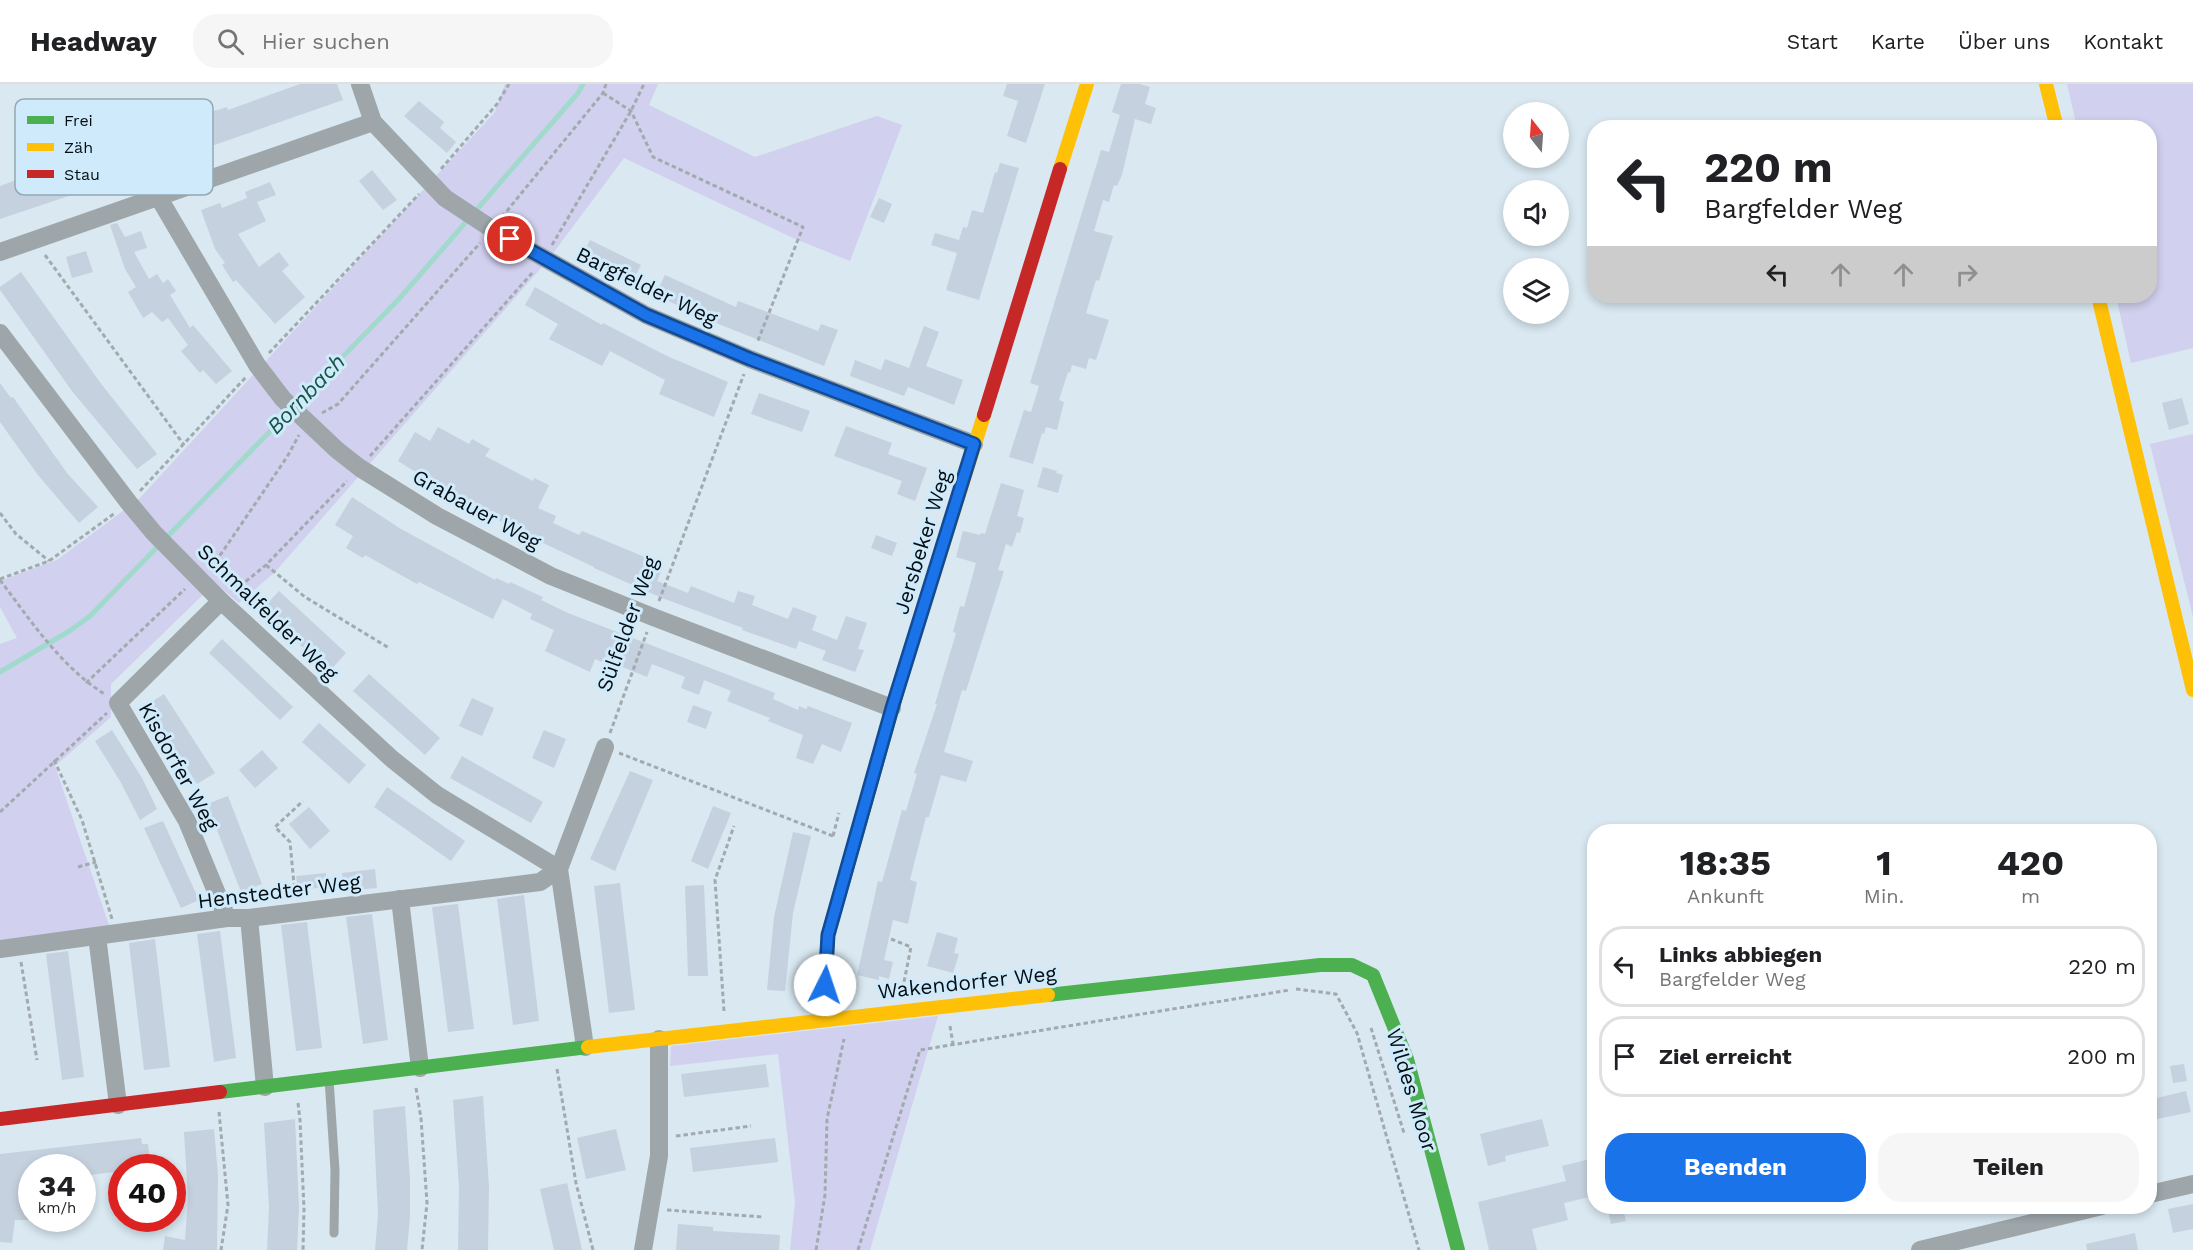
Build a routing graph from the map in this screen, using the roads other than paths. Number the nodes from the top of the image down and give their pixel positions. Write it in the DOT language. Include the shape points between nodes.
graph roads {
  1 [pos="360,84"];
  2 [pos="1087,84"];
  3 [pos="2046,84"];
  4 [pos="2055,120"];
  5 [pos="373,122"];
  6 [pos="213,179"];
  7 [pos="167,195"];
  8 [pos="159,198"];
  9 [pos="0,252"];
  10 [pos="2100,303"];
  11 [pos="0,333"];
  12 [pos="974,444"];
  13 [pos="221,602"];
  14 [pos="2193,690"];
  15 [pos="892,708"];
  16 [pos="605,747"];
  17 [pos="559,869"];
  18 [pos="400,899"];
  19 [pos="227,918"];
  20 [pos="249,918"];
  21 [pos="97,936"];
  22 [pos="0,949"];
  23 [pos="1373,975"];
  24 [pos="828,1019"];
  25 [pos="659,1039"];
  26 [pos="585,1047"];
  27 [pos="416,1069"];
  28 [pos="329,1079"];
  29 [pos="265,1087"];
  30 [pos="118,1105"];
  31 [pos="0,1119"];
  32 [pos="2193,1184"];
  33 [pos="2157,1192"];
  34 [pos="2069,1214"];
  35 [pos="334,1233"];
  36 [pos="643,1250"];
  37 [pos="1458,1250"];
  38 [pos="1920,1250"];
  1 -- 5 [label="street, Bargfelder Weg"];
  2 -- 12 [label="street, Jersbeker Weg"];
  3 -- 4 [label="street"];
  5 -- 6 [label="street"];
  5 -- 12 [label="street, Bargfelder Weg" via="445,198 486,226 646,315"];
  7 -- 8 [label="street"];
  8 -- 9 [label="street"];
  8 -- 15 [label="street, Grabauer Weg" via="240,336 283,399 360,468 437,516 551,576"];
  10 -- 14 [label="street"];
  11 -- 13 [label="street, Schmalfelder Weg" via="129,503"];
  12 -- 15 [label="street, Jersbeker Weg"];
  13 -- 17 [label="street, Schmalfelder Weg" via="392,759 437,795"];
  13 -- 19 [label="street, Kisdorfer Weg" via="118,703 187,821"];
  15 -- 24 [label="street, Jersbeker Weg" via="828,935"];
  16 -- 17 [label="street"];
  17 -- 18 [label="street, Henstedter Weg" via="540,882"];
  17 -- 26 [label="street"];
  18 -- 20 [label="street, Henstedter Weg"];
  18 -- 27 [label="street"];
  19 -- 20 [label="street, Henstedter Weg"];
  19 -- 21 [label="street, Henstedter Weg"];
  20 -- 29 [label="street"];
  21 -- 22 [label="street, Henstedter Weg"];
  21 -- 30 [label="street"];
  23 -- 24 [label="street, Wakendorfer Weg" via="1352,965 1320,964"];
  23 -- 37 [label="street, Wildes Moor" via="1407,1059"];
  24 -- 25 [label="street, Wakendorfer Weg"];
  25 -- 26 [label="street, Wakendorfer Weg"];
  25 -- 36 [label="street" via="659,1156"];
  26 -- 27 [label="street, Wakendorfer Weg"];
  27 -- 28 [label="street, Wakendorfer Weg"];
  28 -- 29 [label="street, Wakendorfer Weg"];
  28 -- 35 [label="lane" via="335,1170"];
  29 -- 30 [label="street, Wakendorfer Weg"];
  30 -- 31 [label="street, Wakendorfer Weg"];
  32 -- 33 [label="street"];
  34 -- 38 [label="street"];
}
